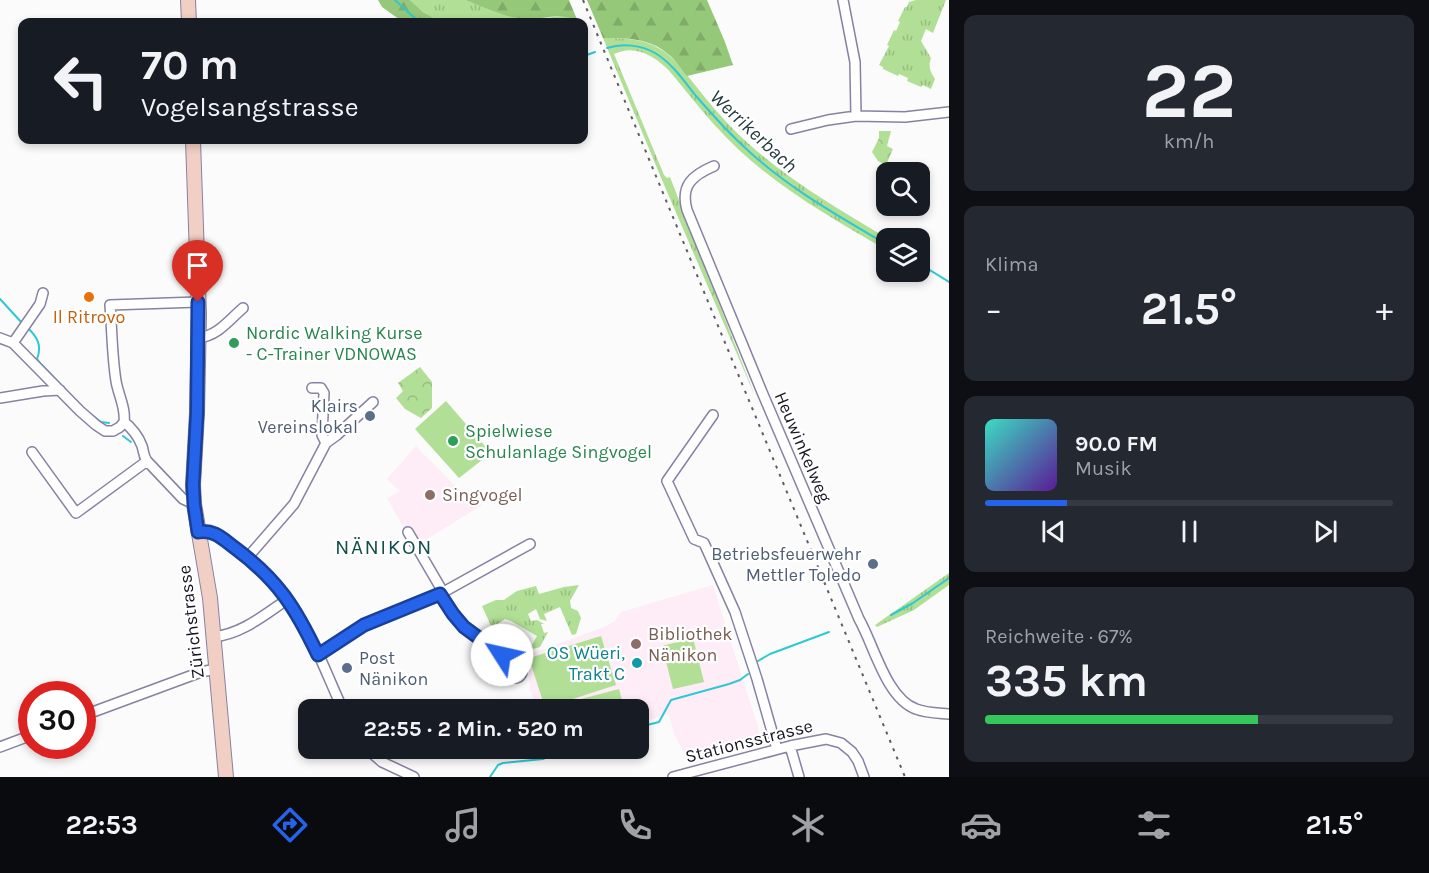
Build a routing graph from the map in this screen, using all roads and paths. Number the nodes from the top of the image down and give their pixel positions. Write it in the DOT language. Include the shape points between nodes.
graph roads {
  1 [pos="188,0"];
  2 [pos="843,0"];
  3 [pos="189,18"];
  4 [pos="949,112"];
  5 [pos="856,116"];
  6 [pos="790,129"];
  7 [pos="193,144"];
  8 [pos="714,166"];
  9 [pos="43,293"];
  10 [pos="198,302"];
  11 [pos="243,308"];
  12 [pos="0,338"];
  13 [pos="198,338"];
  14 [pos="13,343"];
  15 [pos="312,388"];
  16 [pos="60,390"];
  17 [pos="0,398"];
  18 [pos="373,402"];
  19 [pos="713,415"];
  20 [pos="123,422"];
  21 [pos="326,443"];
  22 [pos="32,452"];
  23 [pos="147,461"];
  24 [pos="194,504"];
  25 [pos="198,532"];
  26 [pos="408,532"];
  27 [pos="530,544"];
  28 [pos="248,557"];
  29 [pos="441,593"];
  30 [pos="288,599"];
  31 [pos="213,636"];
  32 [pos="318,655"];
  33 [pos="512,665"];
  34 [pos="216,669"];
  35 [pos="338,699"];
  36 [pos="96,711"];
  37 [pos="949,714"];
  38 [pos="18,740"];
  39 [pos="790,746"];
  40 [pos="0,747"];
  41 [pos="777,749"];
  42 [pos="379,759"];
  43 [pos="862,775"];
  44 [pos="226,777"];
  45 [pos="414,777"];
  46 [pos="673,777"];
  47 [pos="799,777"];
  1 -- 3 [label="main road"];
  2 -- 5 [label="street" via="855,62"];
  4 -- 5 [label="street" via="905,117"];
  5 -- 6 [label="street"];
  7 -- 10 [label="main road, Zürichstrasse"];
  8 -- 37 [label="street, Heuwinkelweg" via="698,172 688,184 687,210 854,608 897,696 917,709"];
  9 -- 14 [label="street"];
  10 -- 13 [label="main road, Zürichstrasse"];
  10 -- 20 [label="street" via="110,305"];
  11 -- 13 [label="street" via="215,333"];
  12 -- 14 [label="street"];
  13 -- 24 [label="main road, Zürichstrasse"];
  14 -- 16 [label="street"];
  15 -- 21 [label="street" via="321,388 324,393 322,435"];
  16 -- 17 [label="street"];
  16 -- 20 [label="street" via="105,430 113,431"];
  18 -- 21 [label="street"];
  19 -- 41 [label="street" via="668,481 694,539 704,543 735,612"];
  20 -- 23 [label="street" via="130,426"];
  21 -- 28 [label="street" via="294,504"];
  22 -- 23 [label="street" via="76,513"];
  23 -- 24 [label="street" via="183,499"];
  24 -- 25 [label="main road, Zürichstrasse"];
  25 -- 28 [label="street" via="214,533"];
  25 -- 31 [label="main road, Zürichstrasse"];
  26 -- 29 [label="street"];
  27 -- 29 [label="street"];
  28 -- 30 [label="street"];
  29 -- 32 [label="street" via="364,625"];
  29 -- 33 [label="street" via="464,627"];
  30 -- 31 [label="street" via="244,628"];
  30 -- 32 [label="street"];
  31 -- 34 [label="main road, Zürichstrasse"];
  32 -- 35 [label="street"];
  34 -- 36 [label="street"];
  34 -- 44 [label="main road, Zürichstrasse"];
  38 -- 40 [label="street"];
  39 -- 41 [label="street, Stationsstrasse"];
  39 -- 43 [label="street, Stationsstrasse" via="819,740 841,743 852,752"];
  39 -- 47 [label="street"];
  41 -- 46 [label="street, Stationsstrasse"];
  42 -- 45 [label="street"];
}
